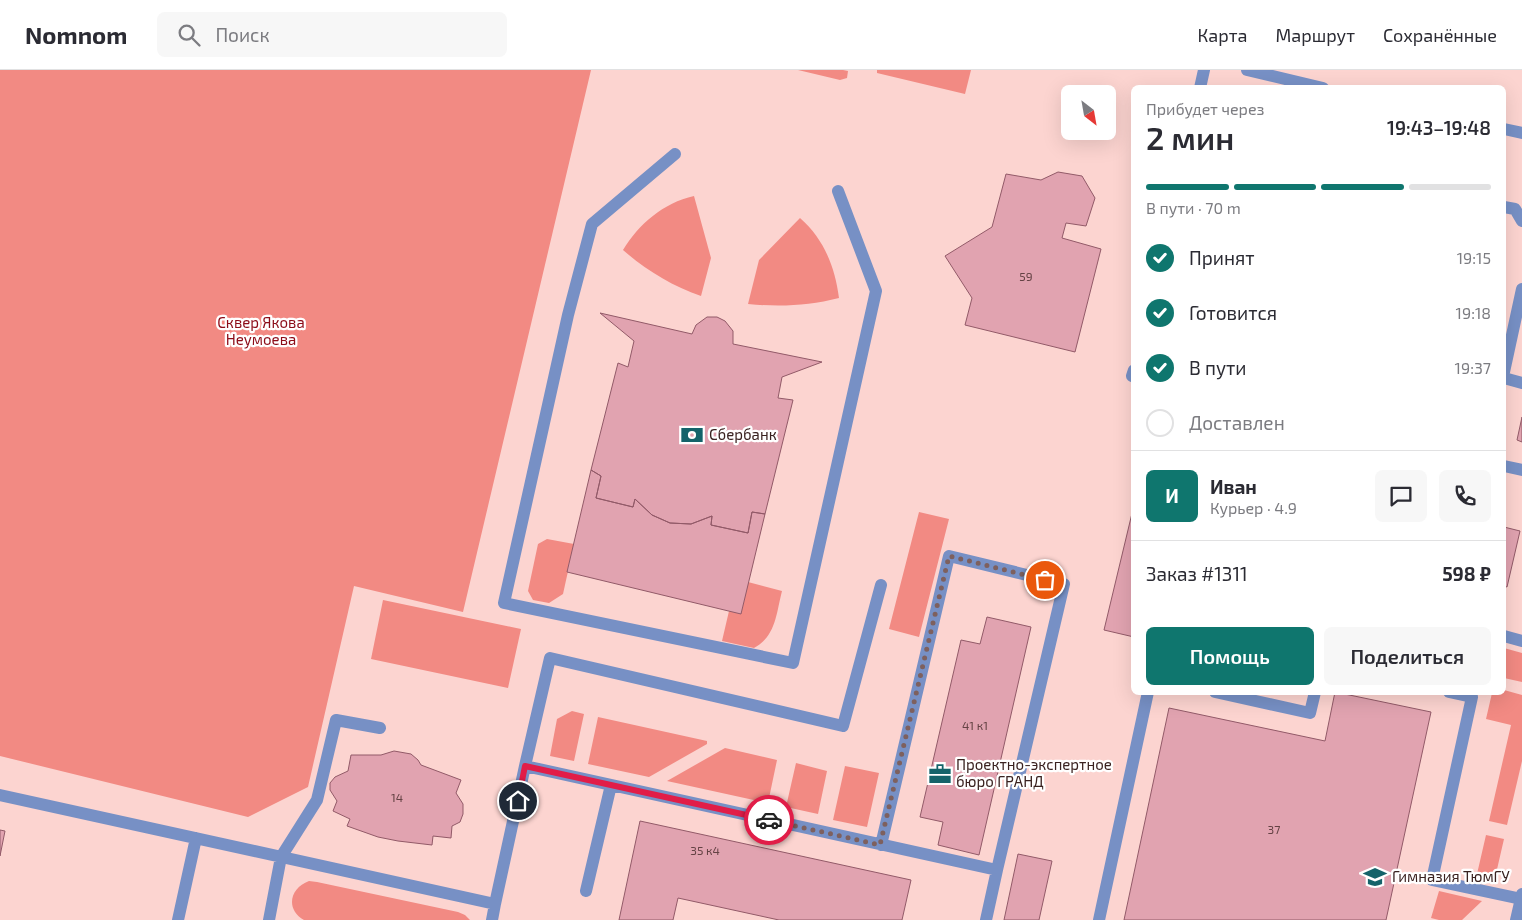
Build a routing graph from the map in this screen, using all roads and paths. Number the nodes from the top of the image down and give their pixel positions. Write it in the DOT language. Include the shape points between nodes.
graph roads {
  1 [pos="1204,70"];
  2 [pos="1247,70"];
  3 [pos="1201,85"];
  4 [pos="1311,85"];
  5 [pos="1506,129"];
  6 [pos="1522,133"];
  7 [pos="675,154"];
  8 [pos="838,192"];
  9 [pos="1506,207"];
  10 [pos="1522,221"];
  11 [pos="1522,289"];
  12 [pos="1508,336"];
  13 [pos="1506,354"];
  14 [pos="1506,379"];
  15 [pos="1522,383"];
  16 [pos="1506,466"];
  17 [pos="1522,470"];
  18 [pos="881,585"];
  19 [pos="1506,637"];
  20 [pos="1522,641"];
  21 [pos="1147,695"];
  22 [pos="1229,695"];
  23 [pos="1314,695"];
  24 [pos="1463,695"];
  25 [pos="380,728"];
  26 [pos="525,766"];
  27 [pos="611,785"];
  28 [pos="0,795"];
  29 [pos="196,838"];
  30 [pos="880,845"];
  31 [pos="281,857"];
  32 [pos="997,870"];
  33 [pos="586,892"];
  34 [pos="1521,897"];
  35 [pos="495,904"];
  36 [pos="178,920"];
  37 [pos="269,920"];
  38 [pos="492,920"];
  39 [pos="986,920"];
  40 [pos="1099,920"];
  41 [pos="1516,920"];
  1 -- 3 [label="street"];
  2 -- 4 [label="street"];
  5 -- 6 [label="street"];
  7 -- 8 [label="street" via="592,224 568,315 504,603 793,663 876,291"];
  9 -- 10 [label="street" via="1515,209"];
  11 -- 12 [label="street"];
  12 -- 13 [label="street"];
  14 -- 15 [label="street"];
  16 -- 17 [label="street"];
  18 -- 26 [label="street" via="843,726 550,658"];
  19 -- 20 [label="street"];
  21 -- 40 [label="street"];
  22 -- 23 [label="street" via="1310,713"];
  24 -- 34 [label="street" via="1472,697 1432,880"];
  25 -- 31 [label="street" via="336,720 317,800"];
  26 -- 27 [label="street"];
  26 -- 35 [label="street"];
  27 -- 30 [label="street"];
  27 -- 33 [label="street"];
  28 -- 29 [label="street"];
  29 -- 31 [label="street"];
  29 -- 36 [label="street"];
  30 -- 32 [label="street"];
  30 -- 32 [label="street" via="949,556 1064,584"];
  31 -- 35 [label="street"];
  31 -- 37 [label="street"];
  32 -- 39 [label="street"];
  34 -- 41 [label="street"];
  35 -- 38 [label="street"];
}
